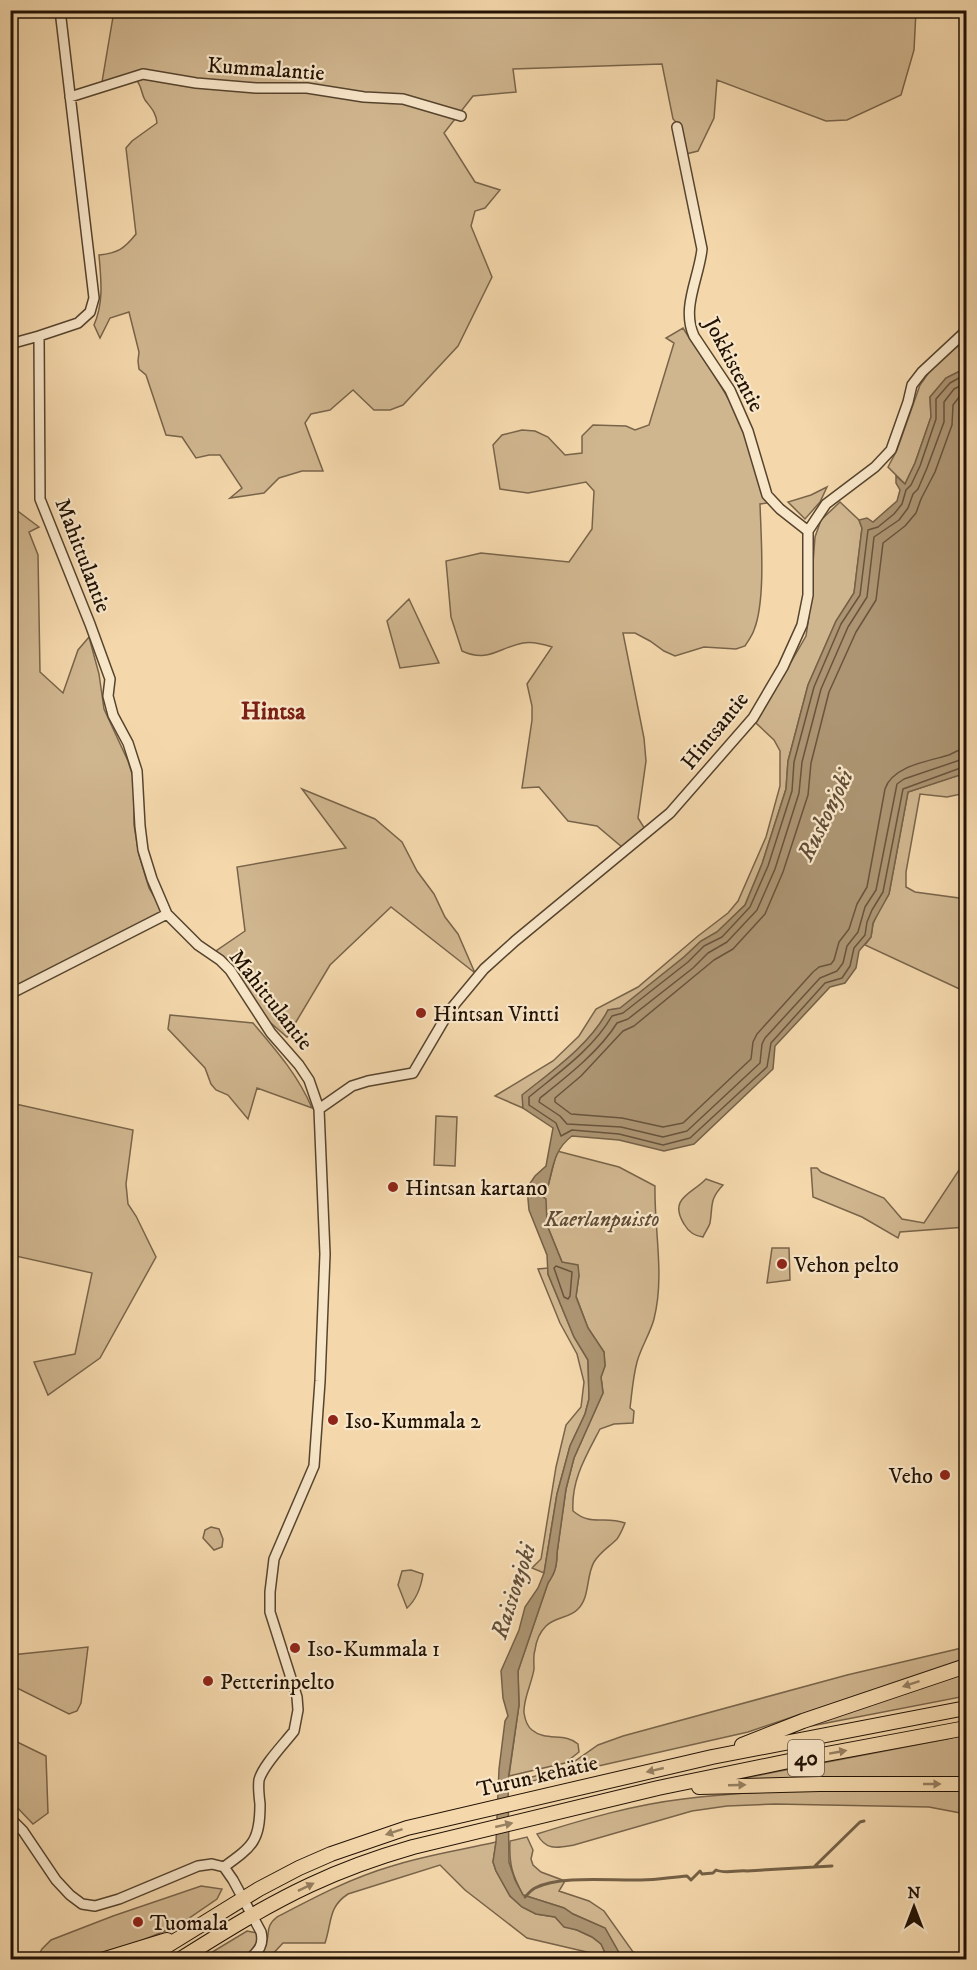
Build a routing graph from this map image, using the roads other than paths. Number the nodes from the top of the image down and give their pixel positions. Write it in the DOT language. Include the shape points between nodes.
graph roads {
  1 [pos="60,10"];
  2 [pos="70,97"];
  3 [pos="461,116"];
  4 [pos="676,127"];
  5 [pos="966,331"];
  6 [pos="39,336"];
  7 [pos="10,344"];
  8 [pos="808,531"];
  9 [pos="167,914"];
  10 [pos="10,994"];
  11 [pos="319,1109"];
  12 [pos="966,1666"];
  13 [pos="966,1708"];
  14 [pos="966,1728"];
  15 [pos="712,1757"];
  16 [pos="966,1784"];
  17 [pos="658,1788"];
  18 [pos="10,1818"];
  19 [pos="224,1867"];
  20 [pos="244,1898"];
  21 [pos="254,1915"];
  22 [pos="186,1934"];
  23 [pos="102,1959"];
  24 [pos="144,1959"];
  25 [pos="179,1959"];
  26 [pos="249,1959"];
  1 -- 2 [label="street"];
  2 -- 3 [label="street, Kummalantie" via="143,74 196,83 307,88 403,99"];
  2 -- 6 [label="street" via="94,298 90,312 78,323"];
  4 -- 8 [label="street, Jokkistentie" via="702,249 691,298 690,327 730,390 768,495"];
  5 -- 8 [label="street" via="912,385 891,450 826,504"];
  6 -- 7 [label="street"];
  6 -- 9 [label="street, Mahittulantie" via="40,499 110,679 108,696 113,715 128,742 137,771 143,850"];
  8 -- 11 [label="street, Hintsantie" via="808,595 802,626 753,718 670,813 484,969 450,1010 413,1072 352,1086"];
  9 -- 10 [label="street"];
  9 -- 11 [label="street, Mahittulantie" via="230,970 264,1024 309,1080"];
  11 -- 19 [label="street, Mahittulantie" via="325,1254 314,1466 274,1560 270,1592 270,1612 298,1710 294,1731 260,1779 256,1838"];
  12 -- 15 [label="highway, one-way" via="803,1721"];
  13 -- 15 [label="highway, Turun kehätie / 40"];
  17 -- 14 [label="highway, Turun kehätie / 40, one-way"];
  15 -- 20 [label="highway, Turun kehätie / 40, one-way" via="407,1828 331,1854"];
  17 -- 16 [label="highway, one-way"];
  21 -- 17 [label="highway, Turun kehätie / 40, one-way" via="352,1867 413,1847"];
  18 -- 19 [label="street" via="56,1880 82,1904 94,1906 119,1899 198,1866"];
  19 -- 20 [label="street"];
  20 -- 21 [label="street"];
  20 -- 22 [label="highway, Turun kehätie / 40"];
  21 -- 25 [label="highway, Turun kehätie / 40"];
  21 -- 26 [label="street" via="263,1940"];
  22 -- 23 [label="highway"];
  22 -- 24 [label="highway, Turun kehätie / 40"];
}
